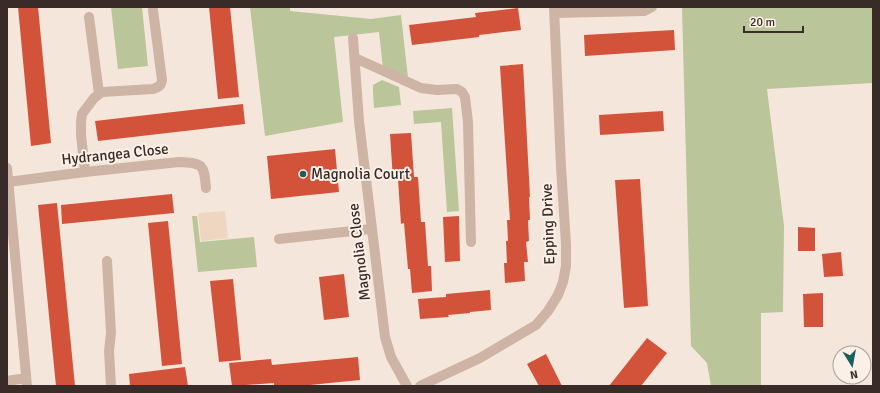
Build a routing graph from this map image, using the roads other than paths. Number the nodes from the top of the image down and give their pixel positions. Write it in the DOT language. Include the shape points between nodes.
graph roads {
  1 [pos="652,7"];
  2 [pos="153,10"];
  3 [pos="554,10"];
  4 [pos="89,17"];
  5 [pos="353,38"];
  6 [pos="355,58"];
  7 [pos="99,94"];
  8 [pos="7,168"];
  9 [pos="85,172"];
  10 [pos="8,182"];
  11 [pos="206,188"];
  12 [pos="371,229"];
  13 [pos="279,239"];
  14 [pos="471,242"];
  15 [pos="107,261"];
  16 [pos="7,381"];
  17 [pos="26,382"];
  18 [pos="111,386"];
  19 [pos="406,386"];
  20 [pos="420,386"];
  1 -- 3 [label="street" via="644,10"];
  2 -- 7 [label="street" via="162,85 153,89"];
  3 -- 20 [label="street, Epping Drive" via="566,244 563,282 548,311 536,325 480,358"];
  4 -- 7 [label="street"];
  5 -- 6 [label="street, Magnolia Close"];
  6 -- 12 [label="street, Magnolia Close"];
  6 -- 14 [label="street" via="421,88 457,88 462,92 468,122"];
  7 -- 9 [label="street" via="82,114 80,135"];
  8 -- 10 [label="street"];
  9 -- 10 [label="street, Hydrangea Close"];
  9 -- 11 [label="street, Hydrangea Close" via="179,162 194,163 200,165 204,172"];
  10 -- 17 [label="street"];
  12 -- 13 [label="street"];
  12 -- 19 [label="street, Magnolia Close" via="385,337 391,357"];
  15 -- 18 [label="street"];
  16 -- 17 [label="street"];
}
